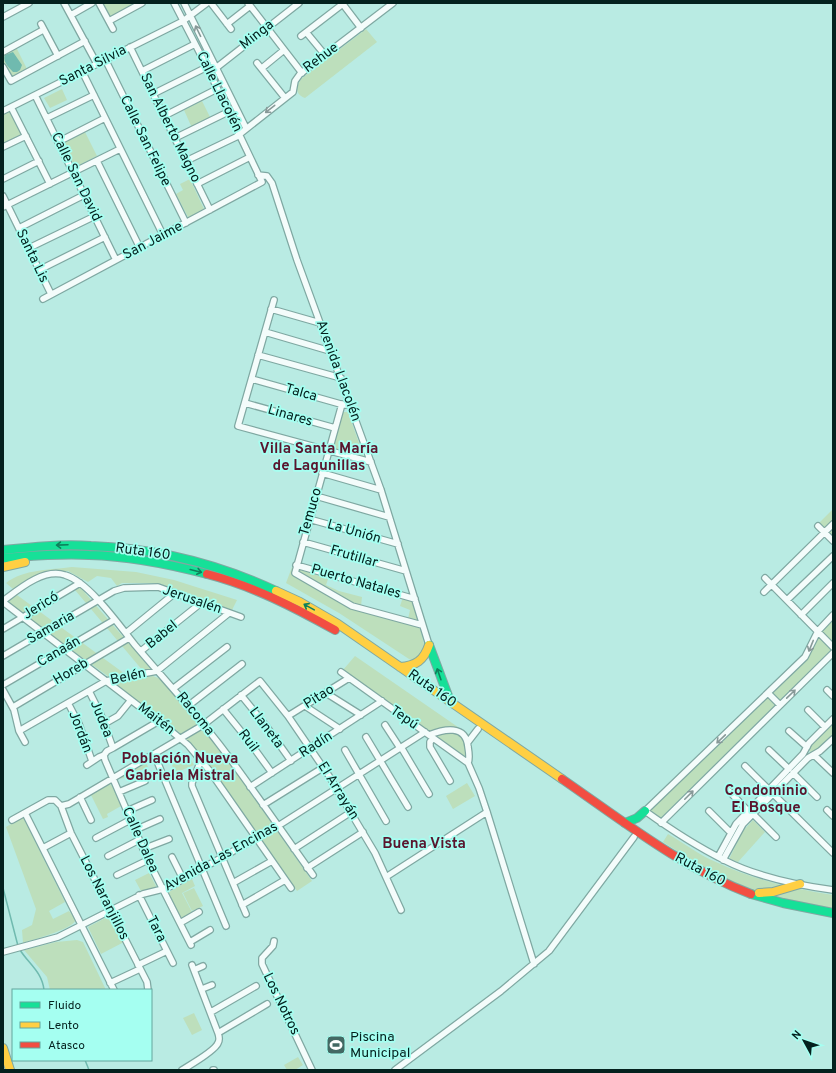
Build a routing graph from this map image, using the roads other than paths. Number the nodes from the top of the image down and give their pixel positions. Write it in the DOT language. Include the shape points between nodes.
graph roads {
  1 [pos="29,3"];
  2 [pos="64,3"];
  3 [pos="92,3"];
  4 [pos="99,3"];
  5 [pos="142,3"];
  6 [pos="174,3"];
  7 [pos="184,3"];
  8 [pos="207,3"];
  9 [pos="211,3"];
  10 [pos="299,3"];
  11 [pos="343,3"];
  12 [pos="393,3"];
  13 [pos="249,4"];
  14 [pos="135,5"];
  15 [pos="71,15"];
  16 [pos="190,16"];
  17 [pos="3,17"];
  18 [pos="183,20"];
  19 [pos="109,21"];
  20 [pos="41,24"];
  21 [pos="227,24"];
  22 [pos="267,28"];
  23 [pos="361,28"];
  24 [pos="113,29"];
  25 [pos="232,29"];
  26 [pos="43,30"];
  27 [pos="306,32"];
  28 [pos="301,36"];
  29 [pos="85,42"];
  30 [pos="195,44"];
  31 [pos="130,47"];
  32 [pos="284,50"];
  33 [pos="3,52"];
  34 [pos="325,55"];
  35 [pos="58,56"];
  36 [pos="105,60"];
  37 [pos="258,63"];
  38 [pos="97,64"];
  39 [pos="3,67"];
  40 [pos="206,67"];
  41 [pos="216,68"];
  42 [pos="262,68"];
  43 [pos="82,71"];
  44 [pos="142,71"];
  45 [pos="302,73"];
  46 [pos="218,89"];
  47 [pos="153,94"];
  48 [pos="35,95"];
  49 [pos="94,95"];
  50 [pos="285,98"];
  51 [pos="11,107"];
  52 [pos="3,111"];
  53 [pos="228,112"];
  54 [pos="164,116"];
  55 [pos="46,118"];
  56 [pos="105,118"];
  57 [pos="246,128"];
  58 [pos="239,134"];
  59 [pos="26,136"];
  60 [pos="175,138"];
  61 [pos="58,142"];
  62 [pos="3,147"];
  63 [pos="120,149"];
  64 [pos="250,158"];
  65 [pos="39,161"];
  66 [pos="97,161"];
  67 [pos="186,161"];
  68 [pos="73,173"];
  69 [pos="258,175"];
  70 [pos="3,179"];
  71 [pos="262,182"];
  72 [pos="50,184"];
  73 [pos="197,184"];
  74 [pos="84,195"];
  75 [pos="3,196"];
  76 [pos="5,206"];
  77 [pos="210,210"];
  78 [pos="95,216"];
  79 [pos="186,223"];
  80 [pos="18,228"];
  81 [pos="163,235"];
  82 [pos="105,237"];
  83 [pos="29,248"];
  84 [pos="140,248"];
  85 [pos="116,260"];
  86 [pos="40,270"];
  87 [pos="51,294"];
  88 [pos="43,299"];
  89 [pos="274,300"];
  90 [pos="271,309"];
  91 [pos="320,323"];
  92 [pos="265,332"];
  93 [pos="330,350"];
  94 [pos="258,355"];
  95 [pos="341,378"];
  96 [pos="252,379"];
  97 [pos="245,403"];
  98 [pos="342,404"];
  99 [pos="350,405"];
  100 [pos="335,428"];
  101 [pos="329,450"];
  102 [pos="371,462"];
  103 [pos="322,473"];
  104 [pos="381,490"];
  105 [pos="316,496"];
  106 [pos="389,517"];
  107 [pos="309,520"];
  108 [pos="833,524"];
  109 [pos="818,526"];
  110 [pos="825,532"];
  111 [pos="833,541"];
  112 [pos="303,542"];
  113 [pos="398,544"];
  114 [pos="4,550"];
  115 [pos="74,554"];
  116 [pos="833,556"];
  117 [pos="3,558"];
  118 [pos="296,565"];
  119 [pos="3,567"];
  120 [pos="406,571"];
  121 [pos="765,578"];
  122 [pos="80,582"];
  123 [pos="833,583"];
  124 [pos="772,584"];
  125 [pos="764,592"];
  126 [pos="175,593"];
  127 [pos="415,599"];
  128 [pos="787,600"];
  129 [pos="98,601"];
  130 [pos="3,602"];
  131 [pos="202,603"];
  132 [pos="229,613"];
  133 [pos="801,615"];
  134 [pos="833,615"];
  135 [pos="22,617"];
  136 [pos="241,617"];
  137 [pos="114,620"];
  138 [pos="422,625"];
  139 [pos="3,629"];
  140 [pos="818,631"];
  141 [pos="43,633"];
  142 [pos="127,636"];
  143 [pos="429,645"];
  144 [pos="227,647"];
  145 [pos="833,647"];
  146 [pos="64,649"];
  147 [pos="141,651"];
  148 [pos="833,653"];
  149 [pos="3,656"];
  150 [pos="84,664"];
  151 [pos="242,664"];
  152 [pos="400,667"];
  153 [pos="157,671"];
  154 [pos="341,672"];
  155 [pos="349,678"];
  156 [pos="106,681"];
  157 [pos="3,685"];
  158 [pos="174,688"];
  159 [pos="3,690"];
  160 [pos="827,690"];
  161 [pos="89,691"];
  162 [pos="326,693"];
  163 [pos="768,693"];
  164 [pos="241,695"];
  165 [pos="833,696"];
  166 [pos="131,700"];
  167 [pos="382,701"];
  168 [pos="451,702"];
  169 [pos="68,703"];
  170 [pos="780,705"];
  171 [pos="188,706"];
  172 [pos="305,706"];
  173 [pos="13,707"];
  174 [pos="223,709"];
  175 [pos="808,710"];
  176 [pos="288,716"];
  177 [pos="361,716"];
  178 [pos="833,718"];
  179 [pos="159,721"];
  180 [pos="104,724"];
  181 [pos="204,725"];
  182 [pos="385,725"];
  183 [pos="825,727"];
  184 [pos="478,728"];
  185 [pos="340,729"];
  186 [pos="789,730"];
  187 [pos="19,732"];
  188 [pos="429,735"];
  189 [pos="366,737"];
  190 [pos="181,739"];
  191 [pos="833,739"];
  192 [pos="25,742"];
  193 [pos="468,742"];
  194 [pos="113,748"];
  195 [pos="311,748"];
  196 [pos="401,748"];
  197 [pos="806,749"];
  198 [pos="345,750"];
  199 [pos="769,750"];
  200 [pos="154,754"];
  201 [pos="104,755"];
  202 [pos="812,755"];
  203 [pos="201,760"];
  204 [pos="291,761"];
  205 [pos="380,761"];
  206 [pos="468,763"];
  207 [pos="744,766"];
  208 [pos="324,767"];
  209 [pos="791,771"];
  210 [pos="833,773"];
  211 [pos="272,774"];
  212 [pos="359,774"];
  213 [pos="113,778"];
  214 [pos="145,781"];
  215 [pos="450,781"];
  216 [pos="250,787"];
  217 [pos="336,789"];
  218 [pos="728,791"];
  219 [pos="119,792"];
  220 [pos="770,792"];
  221 [pos="429,794"];
  222 [pos="80,797"];
  223 [pos="817,797"];
  224 [pos="152,800"];
  225 [pos="263,805"];
  226 [pos="61,806"];
  227 [pos="408,807"];
  228 [pos="827,810"];
  229 [pos="127,811"];
  230 [pos="709,811"];
  231 [pos="351,812"];
  232 [pos="487,812"];
  233 [pos="645,812"];
  234 [pos="750,812"];
  235 [pos="25,813"];
  236 [pos="833,816"];
  237 [pos="160,819"];
  238 [pos="12,820"];
  239 [pos="91,820"];
  240 [pos="130,820"];
  241 [pos="386,821"];
  242 [pos="625,823"];
  243 [pos="661,823"];
  244 [pos="278,826"];
  245 [pos="134,830"];
  246 [pos="363,832"];
  247 [pos="72,833"];
  248 [pos="731,833"];
  249 [pos="256,837"];
  250 [pos="634,837"];
  251 [pos="776,837"];
  252 [pos="96,838"];
  253 [pos="169,839"];
  254 [pos="139,840"];
  255 [pos="43,848"];
  256 [pos="143,849"];
  257 [pos="294,849"];
  258 [pos="833,854"];
  259 [pos="108,856"];
  260 [pos="172,857"];
  261 [pos="222,857"];
  262 [pos="721,859"];
  263 [pos="148,860"];
  264 [pos="272,860"];
  265 [pos="202,868"];
  266 [pos="307,868"];
  267 [pos="117,875"];
  268 [pos="313,875"];
  269 [pos="386,877"];
  270 [pos="183,879"];
  271 [pos="285,880"];
  272 [pos="233,883"];
  273 [pos="800,884"];
  274 [pos="290,888"];
  275 [pos="162,890"];
  276 [pos="833,890"];
  277 [pos="747,892"];
  278 [pos="139,895"];
  279 [pos="242,905"];
  280 [pos="110,910"];
  281 [pos="401,910"];
  282 [pos="199,912"];
  283 [pos="833,913"];
  284 [pos="246,914"];
  285 [pos="833,919"];
  286 [pos="180,923"];
  287 [pos="82,925"];
  288 [pos="226,926"];
  289 [pos="210,930"];
  290 [pos="274,941"];
  291 [pos="167,951"];
  292 [pos="3,952"];
  293 [pos="173,964"];
  294 [pos="534,964"];
  295 [pos="203,966"];
  296 [pos="139,967"];
  297 [pos="110,983"];
  298 [pos="212,985"];
  299 [pos="256,986"];
  300 [pos="113,989"];
  301 [pos="148,989"];
  302 [pos="202,989"];
  303 [pos="267,1004"];
  304 [pos="211,1012"];
  305 [pos="218,1033"];
  306 [pos="3,1048"];
  307 [pos="10,1070"];
  308 [pos="182,1070"];
  309 [pos="312,1070"];
  310 [pos="395,1070"];
  1 -- 17 [label="street"];
  2 -- 15 [label="street"];
  3 -- 15 [label="street"];
  4 -- 19 [label="street"];
  5 -- 14 [label="street"];
  6 -- 18 [label="street, Calle Llacolén"];
  7 -- 16 [label="street, Calle Llacolén"];
  8 -- 16 [label="street, Santa Silvia"];
  9 -- 21 [label="street"];
  10 -- 22 [label="street, Minga"];
  11 -- 23 [label="street"];
  11 -- 27 [label="street"];
  12 -- 23 [label="street, Rehue"];
  13 -- 21 [label="street"];
  13 -- 22 [label="street"];
  14 -- 19 [label="street"];
  15 -- 29 [label="street"];
  16 -- 18 [label="street, Santa Silvia"];
  41 -- 16 [label="street, Calle Llacolén, one-way"];
  18 -- 30 [label="street, Calle Llacolén"];
  18 -- 31 [label="street, Santa Silvia"];
  19 -- 24 [label="street"];
  20 -- 26 [label="street"];
  21 -- 25 [label="street"];
  22 -- 32 [label="street"];
  22 -- 41 [label="street, Minga"];
  23 -- 34 [label="street, Rehue"];
  26 -- 33 [label="street"];
  26 -- 35 [label="street"];
  27 -- 28 [label="street"];
  27 -- 34 [label="street"];
  29 -- 35 [label="street"];
  29 -- 38 [label="street"];
  30 -- 40 [label="street, Calle Llacolén"];
  30 -- 44 [label="street"];
  31 -- 36 [label="street, Santa Silvia"];
  31 -- 44 [label="street, San Alberto Magno"];
  32 -- 42 [label="street"];
  32 -- 45 [label="street"];
  34 -- 45 [label="street, Rehue"];
  35 -- 39 [label="street" via="11,81"];
  36 -- 38 [label="street, Santa Silvia"];
  36 -- 79 [label="street, Calle San Felipe"];
  37 -- 42 [label="street"];
  38 -- 43 [label="street, Santa Silvia"];
  40 -- 46 [label="street, Calle Llacolén"];
  40 -- 47 [label="street"];
  41 -- 57 [label="street, Calle Llacolén"];
  42 -- 50 [label="street"];
  43 -- 48 [label="street, Santa Silvia"];
  43 -- 49 [label="street"];
  44 -- 47 [label="street, San Alberto Magno"];
  45 -- 50 [label="street, Rehue" via="295,81 294,91"];
  46 -- 53 [label="street, Calle Llacolén"];
  46 -- 54 [label="street"];
  47 -- 54 [label="street, San Alberto Magno"];
  48 -- 51 [label="street, Santa Silvia"];
  48 -- 55 [label="street, Calle San David"];
  49 -- 55 [label="street"];
  49 -- 56 [label="street"];
  50 -- 57 [label="street, Rehue, one-way"];
  51 -- 52 [label="street, Santa Silvia"];
  51 -- 59 [label="street"];
  53 -- 58 [label="street, Calle Llacolén"];
  53 -- 60 [label="street"];
  54 -- 60 [label="street, San Alberto Magno"];
  55 -- 61 [label="street, Calle San David"];
  56 -- 61 [label="street"];
  56 -- 63 [label="street"];
  57 -- 58 [label="street, Rehue"];
  58 -- 64 [label="street, Calle Llacolén"];
  58 -- 67 [label="street, Rehue"];
  59 -- 62 [label="street"];
  59 -- 65 [label="street"];
  60 -- 67 [label="street, San Alberto Magno"];
  61 -- 68 [label="street, Calle San David"];
  63 -- 66 [label="street"];
  63 -- 81 [label="street"];
  64 -- 69 [label="street, Calle Llacolén"];
  64 -- 73 [label="street"];
  65 -- 70 [label="street"];
  65 -- 72 [label="street"];
  66 -- 68 [label="street"];
  66 -- 84 [label="street"];
  67 -- 73 [label="street, San Alberto Magno"];
  68 -- 72 [label="street"];
  68 -- 74 [label="street, Calle San David"];
  69 -- 71 [label="street, Calle Llacolén"];
  69 -- 91 [label="street, Avenida Llacolén" via="265,175 271,180"];
  71 -- 77 [label="street, San Jaime"];
  72 -- 76 [label="street"];
  73 -- 77 [label="street, San Alberto Magno"];
  74 -- 78 [label="street, Calle San David"];
  74 -- 80 [label="street"];
  75 -- 76 [label="street, Santa Lis"];
  76 -- 80 [label="street, Santa Lis"];
  77 -- 79 [label="street, San Jaime"];
  78 -- 82 [label="street, Calle San David"];
  78 -- 83 [label="street"];
  79 -- 81 [label="street, San Jaime"];
  80 -- 83 [label="street, Santa Lis"];
  81 -- 84 [label="street, San Jaime"];
  82 -- 85 [label="street, Calle San David"];
  82 -- 86 [label="street"];
  83 -- 86 [label="street, Santa Lis"];
  84 -- 85 [label="street, San Jaime"];
  85 -- 87 [label="street, San Jaime"];
  86 -- 87 [label="street, Santa Lis"];
  87 -- 88 [label="street, San Jaime"];
  89 -- 90 [label="street"];
  90 -- 91 [label="street"];
  90 -- 92 [label="street"];
  91 -- 93 [label="street, Avenida Llacolén"];
  92 -- 93 [label="street"];
  92 -- 94 [label="street"];
  93 -- 95 [label="street, Avenida Llacolén"];
  94 -- 95 [label="street"];
  94 -- 96 [label="street"];
  95 -- 99 [label="street, Avenida Llacolén"];
  96 -- 97 [label="street"];
  96 -- 98 [label="street, Talca"];
  97 -- 100 [label="street, Linares"];
  97 -- 101 [label="street" via="238,426"];
  98 -- 99 [label="street, Talca"];
  98 -- 100 [label="street, Temuco"];
  99 -- 102 [label="street, Avenida Llacolén"];
  100 -- 101 [label="street, Temuco"];
  101 -- 102 [label="street"];
  101 -- 103 [label="street, Temuco"];
  102 -- 104 [label="street, Avenida Llacolén"];
  103 -- 104 [label="street"];
  103 -- 105 [label="street, Temuco"];
  104 -- 106 [label="street, Avenida Llacolén"];
  105 -- 106 [label="street"];
  105 -- 107 [label="street, Temuco"];
  106 -- 113 [label="street, Avenida Llacolén"];
  107 -- 112 [label="street, Temuco"];
  107 -- 113 [label="street, La Unión"];
  108 -- 110 [label="street"];
  109 -- 110 [label="street"];
  110 -- 111 [label="street"];
  110 -- 124 [label="street"];
  112 -- 118 [label="street, Temuco"];
  112 -- 120 [label="street, Frutillar"];
  113 -- 120 [label="street, Avenida Llacolén"];
  152 -- 114 [label="main road, Ruta 160, one-way" via="306,605 265,585 218,568 166,555 120,548 69,545"];
  115 -- 117 [label="main road, Ruta 160"];
  115 -- 119 [label="main road"];
  115 -- 184 [label="main road, Ruta 160, one-way" via="125,557 176,566 213,575 273,598 304,612 345,636"];
  116 -- 128 [label="street"];
  118 -- 127 [label="street, Puerto Natales"];
  118 -- 138 [label="street, Temuco" via="295,573 352,606"];
  120 -- 127 [label="street, Avenida Llacolén"];
  121 -- 124 [label="street"];
  122 -- 129 [label="street, Racoma"];
  122 -- 130 [label="street" via="65,575 46,576 30,583"];
  122 -- 135 [label="street, Jericó"];
  123 -- 133 [label="street"];
  124 -- 125 [label="street"];
  124 -- 128 [label="street"];
  126 -- 129 [label="street, Jerusalén" via="154,587 124,588"];
  126 -- 131 [label="street, Jerusalén"];
  126 -- 142 [label="street, Horeb"];
  127 -- 138 [label="street, Avenida Llacolén"];
  128 -- 133 [label="street"];
  129 -- 137 [label="street, Racoma"];
  129 -- 141 [label="street, Samaria"];
  130 -- 135 [label="street, Maitén"];
  131 -- 132 [label="street, Jerusalén"];
  131 -- 147 [label="street, Babel"];
  132 -- 136 [label="street, Jerusalén"];
  132 -- 153 [label="street, Belén"];
  133 -- 140 [label="street"];
  134 -- 140 [label="street"];
  135 -- 139 [label="street, Jericó"];
  135 -- 141 [label="street, Maitén"];
  137 -- 142 [label="street, Racoma"];
  137 -- 146 [label="street, Canaán"];
  138 -- 143 [label="street, Avenida Llacolén"];
  140 -- 145 [label="street"];
  140 -- 163 [label="street, one-way" via="805,657"];
  141 -- 146 [label="street, Maitén"];
  141 -- 149 [label="street, Samaria"];
  142 -- 147 [label="street, Racoma"];
  142 -- 150 [label="street, Horeb"];
  143 -- 152 [label="main road" via="420,662"];
  168 -- 143 [label="main road, one-way"];
  144 -- 158 [label="street"];
  146 -- 150 [label="street, Maitén"];
  146 -- 157 [label="street, Canaán"];
  147 -- 153 [label="street, Racoma"];
  170 -- 148 [label="street, one-way"];
  150 -- 156 [label="street, Maitén"];
  150 -- 173 [label="street, Horeb"];
  151 -- 171 [label="street"];
  152 -- 168 [label="main road, Ruta 160"];
  153 -- 156 [label="street, Belén"];
  153 -- 158 [label="street, Racoma"];
  154 -- 155 [label="street, Tepú"];
  155 -- 162 [label="street, Pitao"];
  155 -- 167 [label="street, Tepú"];
  156 -- 161 [label="street, Belén"];
  156 -- 166 [label="street, Maitén"];
  158 -- 171 [label="street, Racoma"];
  159 -- 173 [label="street"];
  160 -- 165 [label="street"];
  161 -- 169 [label="street, Belén"];
  161 -- 180 [label="street, Judea"];
  162 -- 172 [label="street, Pitao"];
  162 -- 177 [label="street"];
  163 -- 170 [label="street"];
  163 -- 233 [label="street, one-way"];
  164 -- 174 [label="street"];
  164 -- 176 [label="street, El Arrayán" via="260,681"];
  164 -- 204 [label="street, Llaneta"];
  166 -- 179 [label="street, Maitén"];
  166 -- 180 [label="street" via="118,716"];
  167 -- 177 [label="street, Radín"];
  167 -- 188 [label="street, Tepú"];
  168 -- 242 [label="main road, Ruta 160"];
  169 -- 187 [label="street, Belén"];
  169 -- 201 [label="street, Jordán" via="79,724 89,763"];
  243 -- 170 [label="street, one-way"];
  171 -- 181 [label="street, Racoma"];
  172 -- 176 [label="street, Pitao"];
  172 -- 185 [label="street"];
  173 -- 187 [label="street"];
  174 -- 181 [label="street"];
  174 -- 211 [label="street, Ruil"];
  175 -- 183 [label="street"];
  176 -- 195 [label="street, El Arrayán"];
  177 -- 185 [label="street, Radín"];
  178 -- 183 [label="street"];
  179 -- 190 [label="street, Maitén"];
  179 -- 194 [label="street"];
  180 -- 194 [label="street, Judea"];
  181 -- 190 [label="street"];
  181 -- 216 [label="street, Racoma"];
  182 -- 196 [label="street"];
  183 -- 197 [label="street" via="809,742"];
  184 -- 193 [label="street"];
  184 -- 250 [label="main road, Ruta 160"];
  185 -- 195 [label="street, Radín"];
  186 -- 197 [label="street"];
  187 -- 192 [label="street"];
  188 -- 193 [label="street, Avenida Las Encinas" via="441,730 454,730"];
  188 -- 196 [label="street, Avenida Las Encinas"];
  188 -- 206 [label="street, Tepú"];
  188 -- 215 [label="street" via="430,747"];
  189 -- 205 [label="street"];
  190 -- 200 [label="street"];
  190 -- 203 [label="street, Maitén"];
  191 -- 202 [label="street"];
  193 -- 206 [label="street"];
  194 -- 201 [label="street"];
  195 -- 204 [label="street, Radín"];
  195 -- 208 [label="street, El Arrayán"];
  196 -- 205 [label="street, Avenida Las Encinas"];
  196 -- 221 [label="street"];
  197 -- 202 [label="street"];
  197 -- 209 [label="street"];
  198 -- 212 [label="street"];
  199 -- 209 [label="street"];
  200 -- 213 [label="street"];
  200 -- 265 [label="street"];
  201 -- 213 [label="street, Calle Dalea"];
  202 -- 209 [label="street"];
  202 -- 210 [label="street"];
  203 -- 249 [label="street, Maitén"];
  203 -- 261 [label="street" via="192,786"];
  204 -- 211 [label="street, Radín"];
  205 -- 212 [label="street, Avenida Las Encinas"];
  205 -- 227 [label="street"];
  206 -- 232 [label="street"];
  207 -- 220 [label="street"];
  208 -- 217 [label="street, El Arrayán"];
  208 -- 225 [label="street"];
  209 -- 220 [label="street"];
  209 -- 223 [label="street"];
  211 -- 216 [label="street, Radín"];
  212 -- 217 [label="street, Avenida Las Encinas"];
  212 -- 241 [label="street"];
  213 -- 219 [label="street, Calle Dalea"];
  213 -- 222 [label="street"];
  214 -- 219 [label="street"];
  216 -- 225 [label="street, Racoma"];
  217 -- 231 [label="street, El Arrayán"];
  217 -- 244 [label="street, Avenida Las Encinas"];
  218 -- 234 [label="street"];
  219 -- 229 [label="street, Calle Dalea"];
  220 -- 234 [label="street"];
  220 -- 258 [label="street"];
  222 -- 226 [label="street"];
  222 -- 239 [label="street"];
  224 -- 229 [label="street"];
  225 -- 244 [label="street, Racoma"];
  226 -- 235 [label="street" via="50,799"];
  226 -- 247 [label="street, Los Naranjillos"];
  228 -- 236 [label="street"];
  229 -- 240 [label="street, Calle Dalea"];
  230 -- 248 [label="street"];
  231 -- 246 [label="street, El Arrayán"];
  231 -- 257 [label="street"];
  232 -- 269 [label="street"];
  232 -- 294 [label="street"];
  233 -- 242 [label="main road"];
  233 -- 243 [label="street"];
  234 -- 248 [label="street" via="736,824"];
  234 -- 251 [label="street"];
  234 -- 262 [label="street"];
  235 -- 238 [label="street"];
  235 -- 255 [label="street"];
  237 -- 245 [label="street"];
  240 -- 245 [label="street, Calle Dalea"];
  240 -- 252 [label="street"];
  242 -- 277 [label="main road, Ruta 160" via="692,867"];
  243 -- 262 [label="street"];
  244 -- 249 [label="street, Avenida Las Encinas"];
  244 -- 257 [label="street, Racoma"];
  245 -- 254 [label="street, Calle Dalea"];
  246 -- 266 [label="street"];
  246 -- 269 [label="street, El Arrayán"];
  247 -- 255 [label="street"];
  247 -- 280 [label="street, Los Naranjillos"];
  248 -- 262 [label="street"];
  249 -- 261 [label="street, Avenida Las Encinas"];
  249 -- 264 [label="street, Maitén"];
  250 -- 285 [label="main road, Ruta 160" via="688,872 731,893 783,910"];
  250 -- 294 [label="street" via="555,943"];
  253 -- 256 [label="street"];
  254 -- 256 [label="street, Calle Dalea"];
  254 -- 259 [label="street"];
  255 -- 287 [label="street"];
  256 -- 263 [label="street, Calle Dalea"];
  257 -- 266 [label="street, Racoma"];
  260 -- 270 [label="street"];
  261 -- 265 [label="street, Avenida Las Encinas"];
  261 -- 272 [label="street"];
  262 -- 273 [label="street"];
  263 -- 267 [label="street"];
  263 -- 275 [label="street, Calle Dalea"];
  264 -- 271 [label="street, Maitén"];
  264 -- 272 [label="street"];
  265 -- 270 [label="street, Avenida Las Encinas"];
  265 -- 288 [label="street"];
  266 -- 268 [label="street, Racoma"];
  269 -- 281 [label="street, El Arrayán"];
  270 -- 275 [label="street, Avenida Las Encinas"];
  271 -- 274 [label="street, Maitén"];
  271 -- 279 [label="street"];
  272 -- 279 [label="street"];
  273 -- 276 [label="street"];
  273 -- 277 [label="main road" via="769,893"];
  275 -- 278 [label="street, Avenida Las Encinas"];
  275 -- 286 [label="street, Calle Dalea"];
  277 -- 283 [label="main road, Ruta 160" via="791,905"];
  278 -- 280 [label="street, Avenida Las Encinas"];
  278 -- 291 [label="street, Tara"];
  279 -- 284 [label="street"];
  280 -- 287 [label="street, Avenida Las Encinas"];
  280 -- 296 [label="street, Los Naranjillos"];
  282 -- 286 [label="street"];
  286 -- 289 [label="street, Calle Dalea" via="190,944"];
  287 -- 292 [label="street, Avenida Las Encinas" via="58,937"];
  287 -- 297 [label="street"];
  290 -- 309 [label="street, Los Notros" via="273,946 262,958 262,964"];
  291 -- 293 [label="street, Tara"];
  291 -- 296 [label="street"];
  294 -- 310 [label="street"];
  295 -- 302 [label="street" via="193,967"];
  296 -- 297 [label="street"];
  296 -- 301 [label="street, Los Naranjillos"];
  297 -- 300 [label="street"];
  298 -- 302 [label="street"];
  299 -- 304 [label="street"];
  302 -- 304 [label="street"];
  303 -- 305 [label="street"];
  304 -- 305 [label="street"];
  305 -- 308 [label="street" via="217,1045"];
  306 -- 307 [label="main road"];
}
